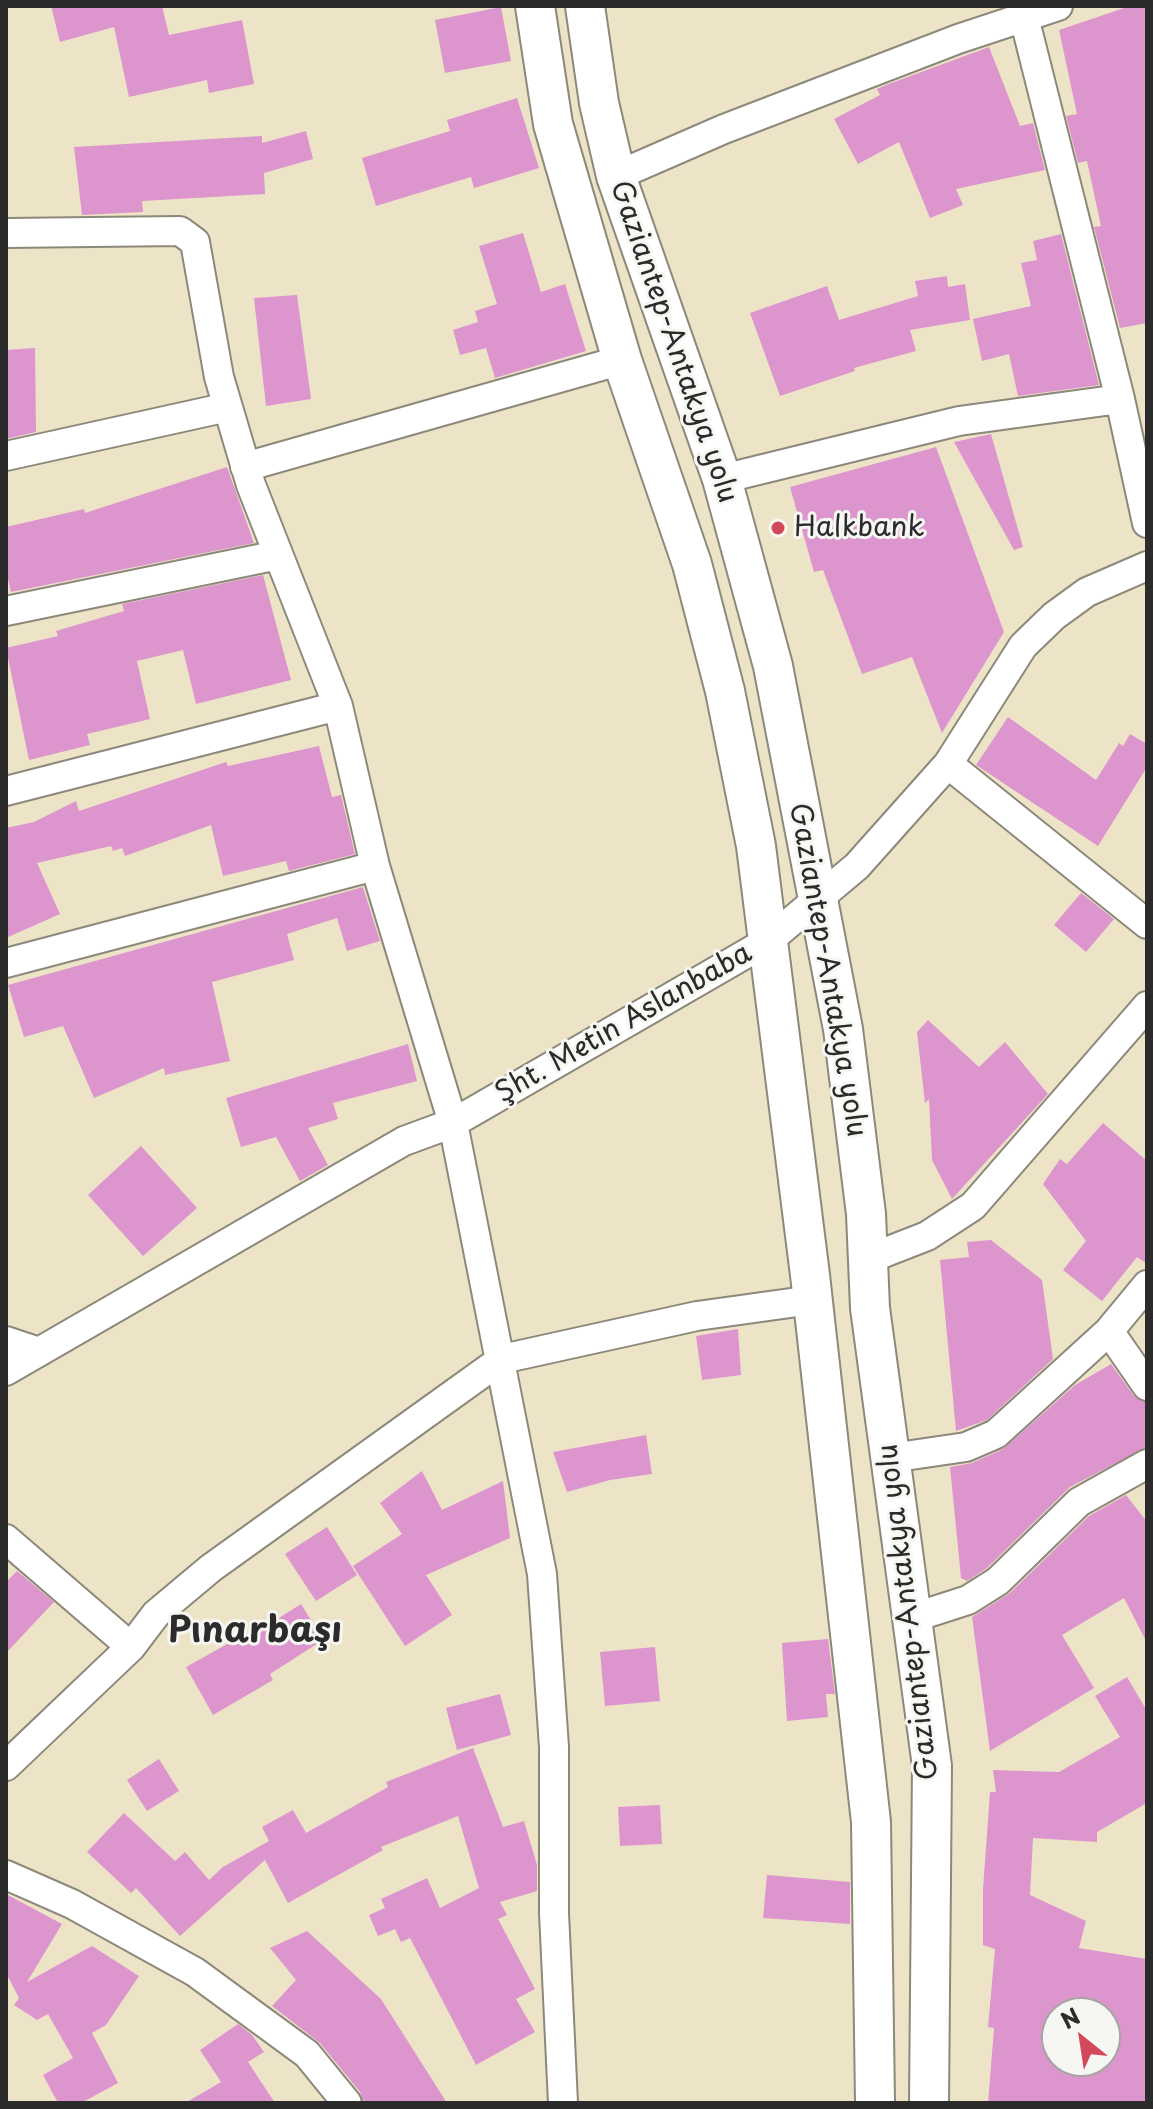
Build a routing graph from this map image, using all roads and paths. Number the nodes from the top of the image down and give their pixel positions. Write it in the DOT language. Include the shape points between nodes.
graph roads {
  1 [pos="535,6"];
  2 [pos="585,6"];
  3 [pos="1058,6"];
  4 [pos="1024,17"];
  5 [pos="616,176"];
  6 [pos="6,233"];
  7 [pos="622,360"];
  8 [pos="1120,399"];
  9 [pos="228,407"];
  10 [pos="6,456"];
  11 [pos="245,467"];
  12 [pos="722,479"];
  13 [pos="1147,523"];
  14 [pos="278,555"];
  15 [pos="1147,566"];
  16 [pos="6,611"];
  17 [pos="338,706"];
  18 [pos="948,764"];
  19 [pos="6,791"];
  20 [pos="375,866"];
  21 [pos="818,898"];
  22 [pos="1147,924"];
  23 [pos="768,941"];
  24 [pos="6,963"];
  25 [pos="1147,1006"];
  26 [pos="453,1123"];
  27 [pos="868,1259"];
  28 [pos="1147,1285"];
  29 [pos="812,1300"];
  30 [pos="1109,1331"];
  31 [pos="6,1341"];
  32 [pos="39,1352"];
  33 [pos="502,1359"];
  34 [pos="6,1371"];
  35 [pos="1147,1386"];
  36 [pos="891,1458"];
  37 [pos="1147,1464"];
  38 [pos="6,1539"];
  39 [pos="912,1618"];
  40 [pos="131,1647"];
  41 [pos="6,1766"];
  42 [pos="6,1875"];
  43 [pos="347,2103"];
  44 [pos="563,2103"];
  45 [pos="875,2103"];
  46 [pos="929,2103"];
  1 -- 7 [label="main road, Gaziantep-Antakya yolu" via="553,124"];
  2 -- 5 [label="main road, Gaziantep-Antakya yolu"];
  3 -- 4 [label="street"];
  4 -- 5 [label="street" via="724,129"];
  4 -- 8 [label="street"];
  5 -- 12 [label="main road, Gaziantep-Antakya yolu"];
  6 -- 9 [label="street" via="180,231 195,242"];
  7 -- 11 [label="street"];
  7 -- 23 [label="main road, Gaziantep-Antakya yolu" via="692,564 725,691 756,846"];
  8 -- 12 [label="street" via="959,421"];
  8 -- 13 [label="street"];
  9 -- 10 [label="street"];
  9 -- 11 [label="street"];
  11 -- 14 [label="street"];
  12 -- 21 [label="main road, Gaziantep-Antakya yolu" via="773,666"];
  14 -- 16 [label="street"];
  14 -- 17 [label="street"];
  15 -- 18 [label="street, Şht. Metin Aslanbaba" via="1087,592 1023,646"];
  17 -- 19 [label="street"];
  17 -- 20 [label="street"];
  18 -- 21 [label="street, Şht. Metin Aslanbaba" via="857,866"];
  18 -- 22 [label="street"];
  20 -- 24 [label="street"];
  20 -- 26 [label="street"];
  21 -- 23 [label="street, Şht. Metin Aslanbaba"];
  21 -- 27 [label="main road, Gaziantep-Antakya yolu" via="843,1029"];
  23 -- 26 [label="street, Şht. Metin Aslanbaba"];
  23 -- 29 [label="main road, Gaziantep-Antakya yolu"];
  25 -- 27 [label="street" via="973,1206 927,1236"];
  26 -- 32 [label="street, Şht. Metin Aslanbaba" via="404,1141"];
  26 -- 33 [label="street"];
  27 -- 36 [label="main road, Gaziantep-Antakya yolu"];
  28 -- 30 [label="street"];
  29 -- 33 [label="street" via="697,1316"];
  29 -- 45 [label="main road, Gaziantep-Antakya yolu" via="871,1822"];
  30 -- 35 [label="street"];
  30 -- 36 [label="street" via="996,1434 966,1447"];
  31 -- 32 [label="street"];
  32 -- 34 [label="street, Şht. Metin Aslanbaba"];
  33 -- 40 [label="street" via="211,1568 156,1614"];
  33 -- 44 [label="street" via="542,1574 554,1747 554,1913"];
  36 -- 39 [label="main road, Gaziantep-Antakya yolu"];
  37 -- 39 [label="street" via="1079,1502 983,1591"];
  38 -- 40 [label="street"];
  39 -- 46 [label="main road, Gaziantep-Antakya yolu" via="932,1766"];
  40 -- 41 [label="street"];
  42 -- 43 [label="street" via="72,1904 195,1972 307,2054"];
}
